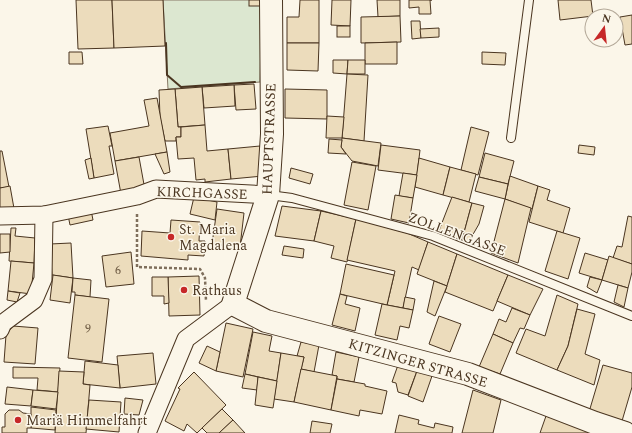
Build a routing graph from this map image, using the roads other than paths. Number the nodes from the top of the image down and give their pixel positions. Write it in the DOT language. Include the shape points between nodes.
graph roads {
  1 [pos="271,0"];
  2 [pos="529,0"];
  3 [pos="512,138"];
  4 [pos="268,195"];
  5 [pos="44,215"];
  6 [pos="0,216"];
  7 [pos="233,304"];
  8 [pos="632,316"];
  9 [pos="0,330"];
  10 [pos="146,433"];
  11 [pos="625,433"];
  1 -- 4 [label="street, HAUPTSTRASSE" via="272,134"];
  2 -- 3 [label="lane"];
  4 -- 5 [label="street, KIRCHGASSE" via="156,189 137,196"];
  4 -- 7 [label="street, HAUPTSTRASSE"];
  4 -- 8 [label="lane, ZOLLENGASSE" via="292,198 432,236"];
  5 -- 6 [label="street, KIRCHGASSE"];
  5 -- 9 [label="street" via="43,279 34,300 3,323"];
  7 -- 10 [label="street" via="186,339"];
  7 -- 11 [label="street, KITZINGER STRASSE" via="266,321 468,374"];
}
